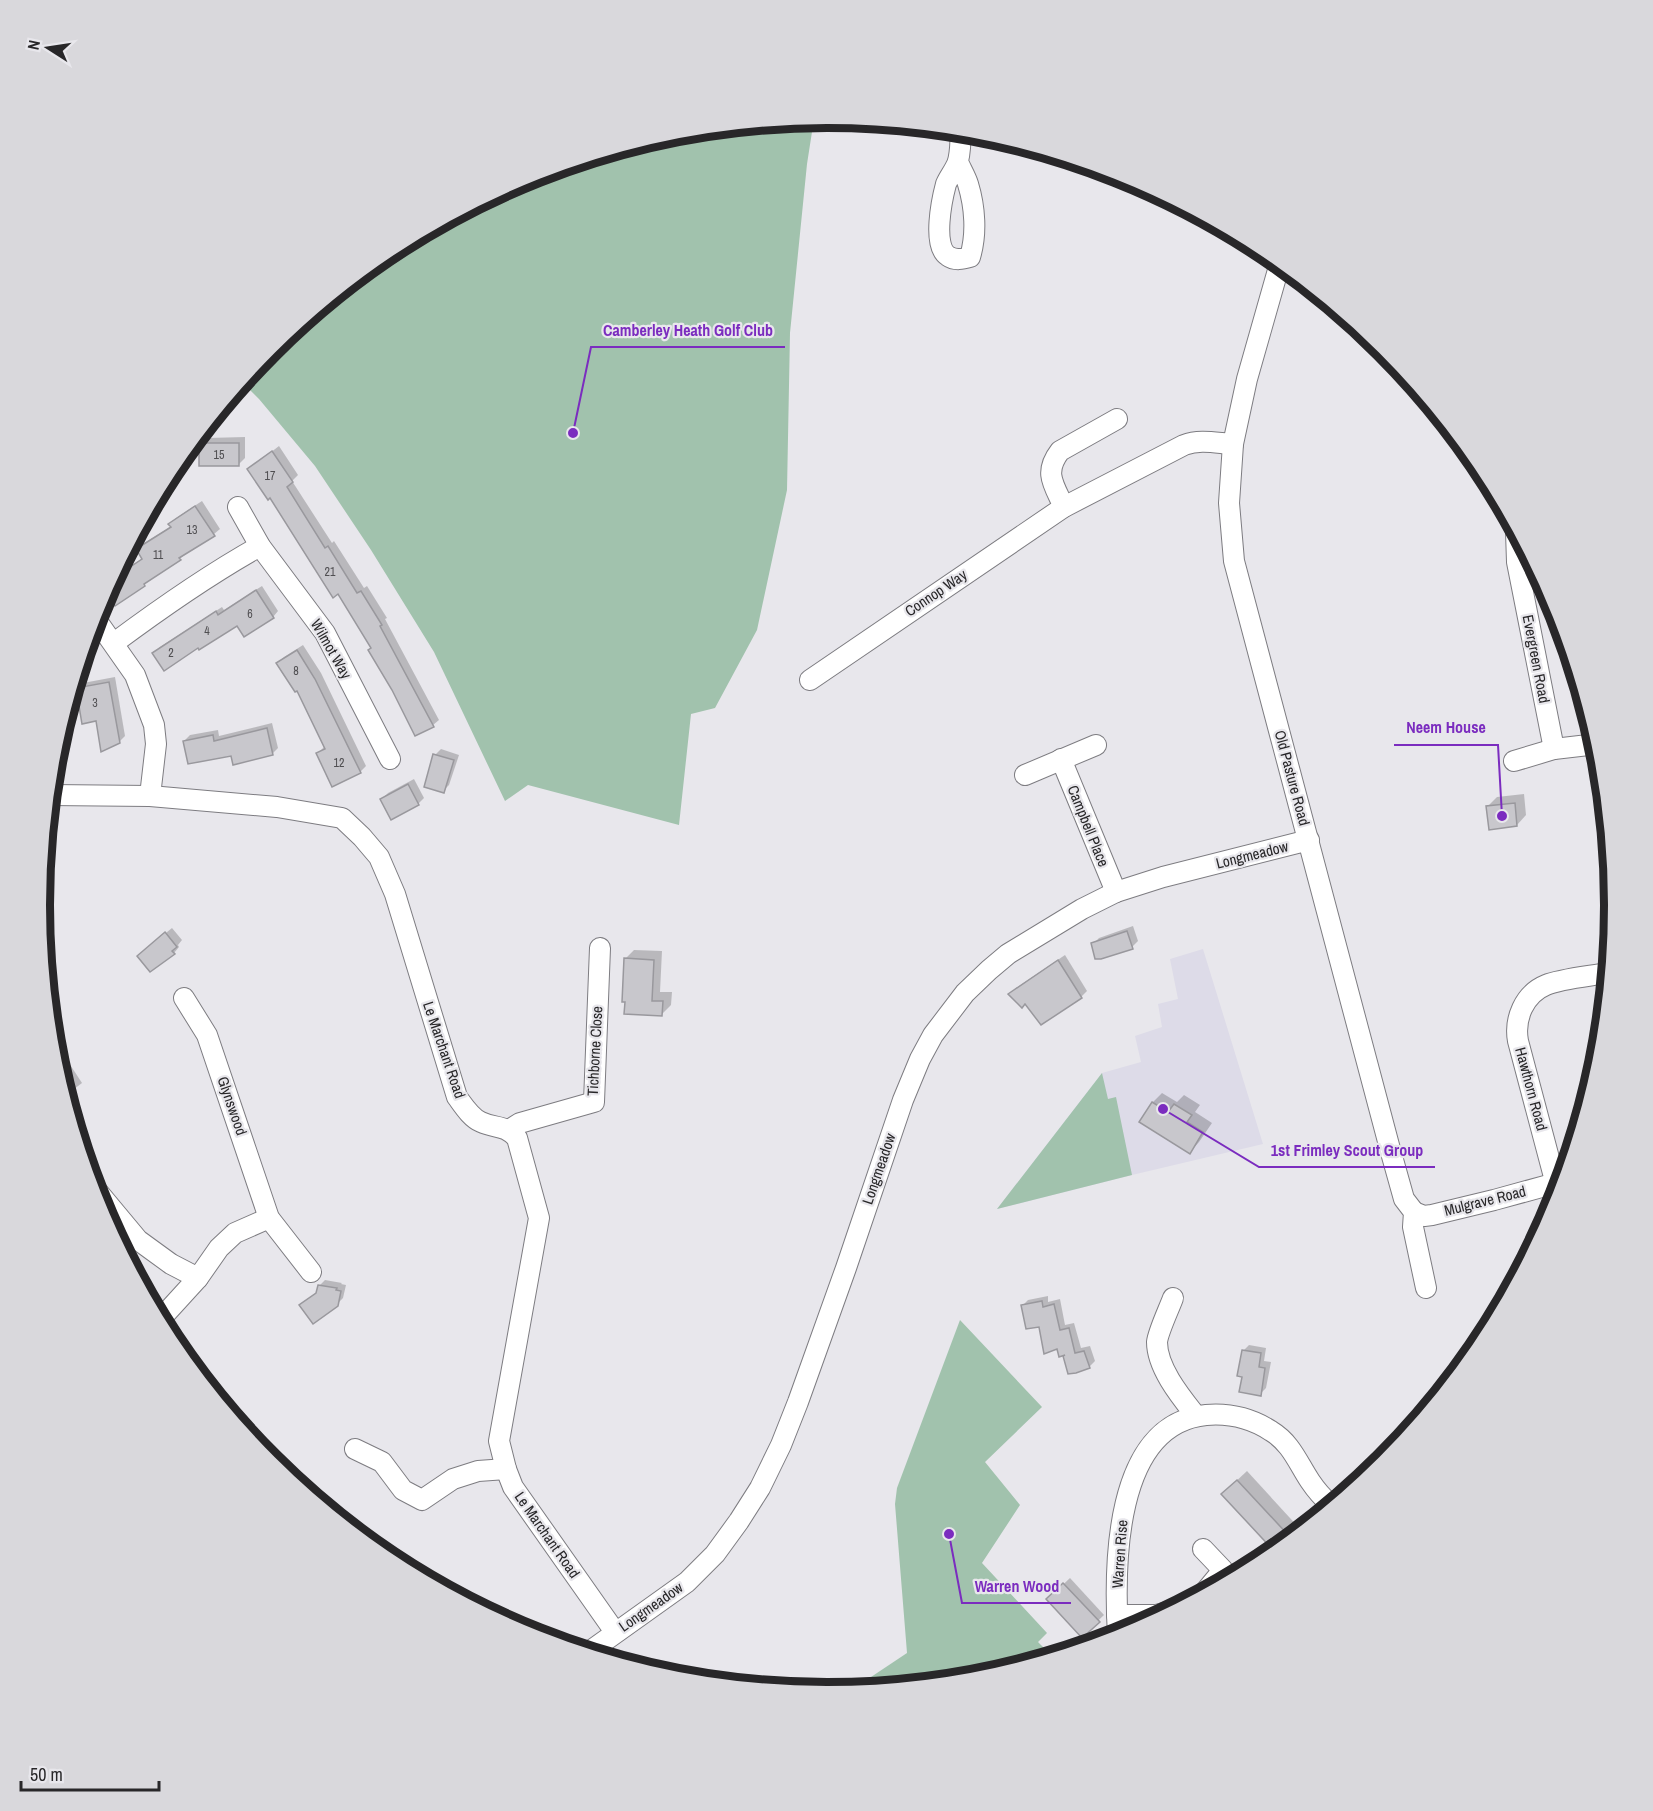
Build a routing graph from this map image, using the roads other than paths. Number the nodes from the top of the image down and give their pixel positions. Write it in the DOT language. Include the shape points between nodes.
graph roads {
  1 [pos="960,140"];
  2 [pos="958,162"];
  3 [pos="1277,273"];
  4 [pos="1117,418"];
  5 [pos="1233,444"];
  6 [pos="238,507"];
  7 [pos="1064,507"];
  8 [pos="260,546"];
  9 [pos="1517,550"];
  10 [pos="102,627"];
  11 [pos="114,643"];
  12 [pos="810,680"];
  13 [pos="1096,745"];
  14 [pos="1587,745"];
  15 [pos="1554,749"];
  16 [pos="1061,759"];
  17 [pos="390,761"];
  18 [pos="1514,761"];
  19 [pos="1025,775"];
  20 [pos="57,795"];
  21 [pos="150,796"];
  22 [pos="1309,840"];
  23 [pos="1116,892"];
  24 [pos="600,948"];
  25 [pos="1600,974"];
  26 [pos="184,998"];
  27 [pos="509,1130"];
  28 [pos="1554,1176"];
  29 [pos="1549,1189"];
  30 [pos="111,1208"];
  31 [pos="1413,1212"];
  32 [pos="269,1218"];
  33 [pos="311,1272"];
  34 [pos="198,1278"];
  35 [pos="1426,1288"];
  36 [pos="1173,1298"];
  37 [pos="165,1313"];
  38 [pos="1196,1416"];
  39 [pos="355,1449"];
  40 [pos="506,1469"];
  41 [pos="1327,1500"];
  42 [pos="1203,1549"];
  43 [pos="1218,1576"];
  44 [pos="1117,1615"];
  45 [pos="1142,1615"];
  46 [pos="1117,1625"];
  47 [pos="615,1632"];
  48 [pos="596,1647"];
  1 -- 2 [label="street"];
  3 -- 5 [label="street, Old Pasture Road"];
  4 -- 7 [label="street" via="1060,451 1052,462 1050,477"];
  5 -- 7 [label="street, Connop Way" via="1202,441 1184,445"];
  5 -- 22 [label="street, Old Pasture Road" via="1229,503 1234,561"];
  6 -- 8 [label="street, Wilmot Way"];
  7 -- 12 [label="street, Connop Way"];
  8 -- 11 [label="street" via="221,567"];
  8 -- 17 [label="street, Wilmot Way" via="325,633"];
  9 -- 15 [label="street, Evergreen Road"];
  10 -- 11 [label="street"];
  11 -- 21 [label="street" via="135,675 154,725 156,744"];
  13 -- 16 [label="street"];
  14 -- 15 [label="street"];
  15 -- 18 [label="street"];
  16 -- 19 [label="street"];
  16 -- 23 [label="street, Campbell Place"];
  20 -- 21 [label="street, Le Marchant Road"];
  21 -- 27 [label="street, Le Marchant Road" via="277,807 342,818 379,857 395,894 457,1097 479,1122"];
  22 -- 23 [label="street, Longmeadow"];
  22 -- 31 [label="street, Old Pasture Road" via="1402,1192"];
  23 -- 47 [label="street, Longmeadow" via="1008,954 965,993 933,1035 903,1100 798,1402 760,1488 715,1554 687,1582"];
  24 -- 27 [label="street, Tichborne Close" via="594,1102"];
  25 -- 28 [label="street, Hawthorn Road" via="1547,984 1531,997 1518,1016 1518,1041"];
  26 -- 32 [label="street, Glynswood" via="207,1035"];
  27 -- 40 [label="street, Le Marchant Road" via="517,1138 539,1218 499,1441"];
  29 -- 31 [label="street, Mulgrave Road" via="1432,1215"];
  30 -- 34 [label="street" via="138,1240"];
  31 -- 35 [label="street, Old Pasture Road"];
  32 -- 33 [label="street, Glynswood"];
  32 -- 34 [label="street" via="235,1233"];
  34 -- 37 [label="street"];
  36 -- 38 [label="street" via="1157,1341 1160,1359"];
  38 -- 41 [label="street, Warren Rise" via="1240,1417 1273,1432 1290,1447 1309,1480"];
  38 -- 44 [label="street, Warren Rise" via="1177,1422 1162,1434 1143,1458 1133,1480 1120,1530"];
  39 -- 40 [label="street" via="382,1462 403,1490 422,1500 453,1479 478,1471"];
  40 -- 47 [label="street, Le Marchant Road" via="513,1487"];
  42 -- 43 [label="street" via="1223,1570"];
  44 -- 45 [label="street"];
  44 -- 46 [label="street, Warren Rise"];
  47 -- 48 [label="street, Longmeadow"];
}
